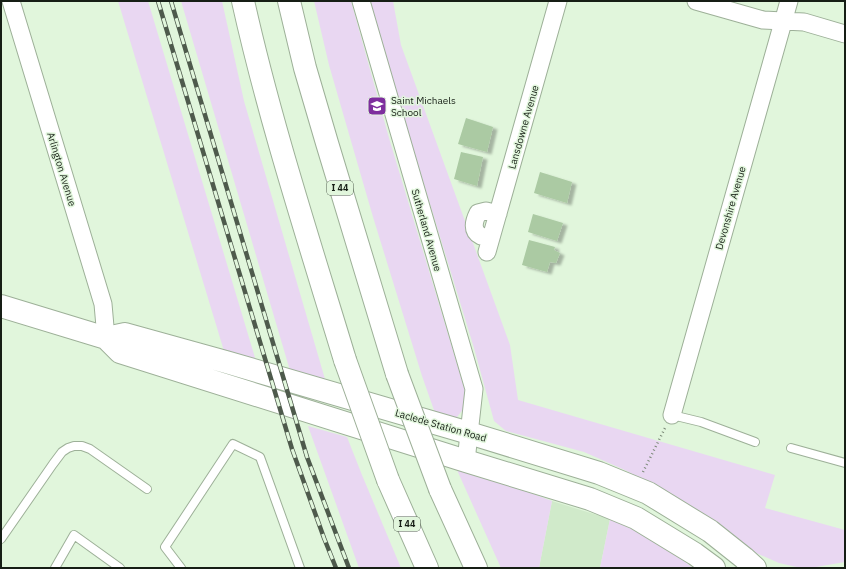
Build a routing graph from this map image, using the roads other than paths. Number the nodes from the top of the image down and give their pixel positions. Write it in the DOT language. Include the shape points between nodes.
graph roads {
  1 [pos="12,1"];
  2 [pos="243,1"];
  3 [pos="289,1"];
  4 [pos="361,1"];
  5 [pos="558,1"];
  6 [pos="696,1"];
  7 [pos="789,1"];
  8 [pos="783,20"];
  9 [pos="845,34"];
  10 [pos="489,245"];
  11 [pos="1,306"];
  12 [pos="106,338"];
  13 [pos="672,415"];
  14 [pos="469,433"];
  15 [pos="755,442"];
  16 [pos="791,448"];
  17 [pos="466,461"];
  18 [pos="845,463"];
  19 [pos="147,489"];
  20 [pos="1,539"];
  21 [pos="55,568"];
  22 [pos="120,568"];
  23 [pos="181,568"];
  24 [pos="300,568"];
  25 [pos="426,568"];
  26 [pos="476,568"];
  27 [pos="714,568"];
  28 [pos="755,568"];
  1 -- 12 [label="street, Arlington Avenue" via="103,304"];
  2 -- 25 [label="main road, I 44, bridge" via="272,118 345,360 388,480"];
  3 -- 26 [label="main road, I 44, bridge" via="305,68 397,374 440,489"];
  4 -- 14 [label="street, Sutherland Avenue" via="474,389"];
  5 -- 10 [label="street, Lansdowne Avenue" via="498,214 486,211 478,213 474,221 474,228"];
  6 -- 8 [label="street" via="764,20"];
  7 -- 8 [label="street, Devonshire Avenue"];
  8 -- 9 [label="street" via="804,22"];
  8 -- 13 [label="street, Devonshire Avenue"];
  11 -- 12 [label="main road, Laclede Station Road"];
  12 -- 14 [label="main road, Laclede Station Road" via="124,334"];
  12 -- 17 [label="main road, Laclede Station Road" via="120,352"];
  13 -- 15 [label="lane" via="701,422"];
  14 -- 17 [label="street, Sutherland Avenue"];
  14 -- 28 [label="main road, Laclede Station Road" via="599,473 648,493 710,531"];
  16 -- 18 [label="lane"];
  17 -- 27 [label="main road, Laclede Station Road" via="590,499 636,518"];
  19 -- 20 [label="lane" via="90,449 82,446 68,448 53,464"];
  21 -- 22 [label="lane" via="74,535"];
  23 -- 24 [label="lane" via="164,547 233,444 260,457"];
}
